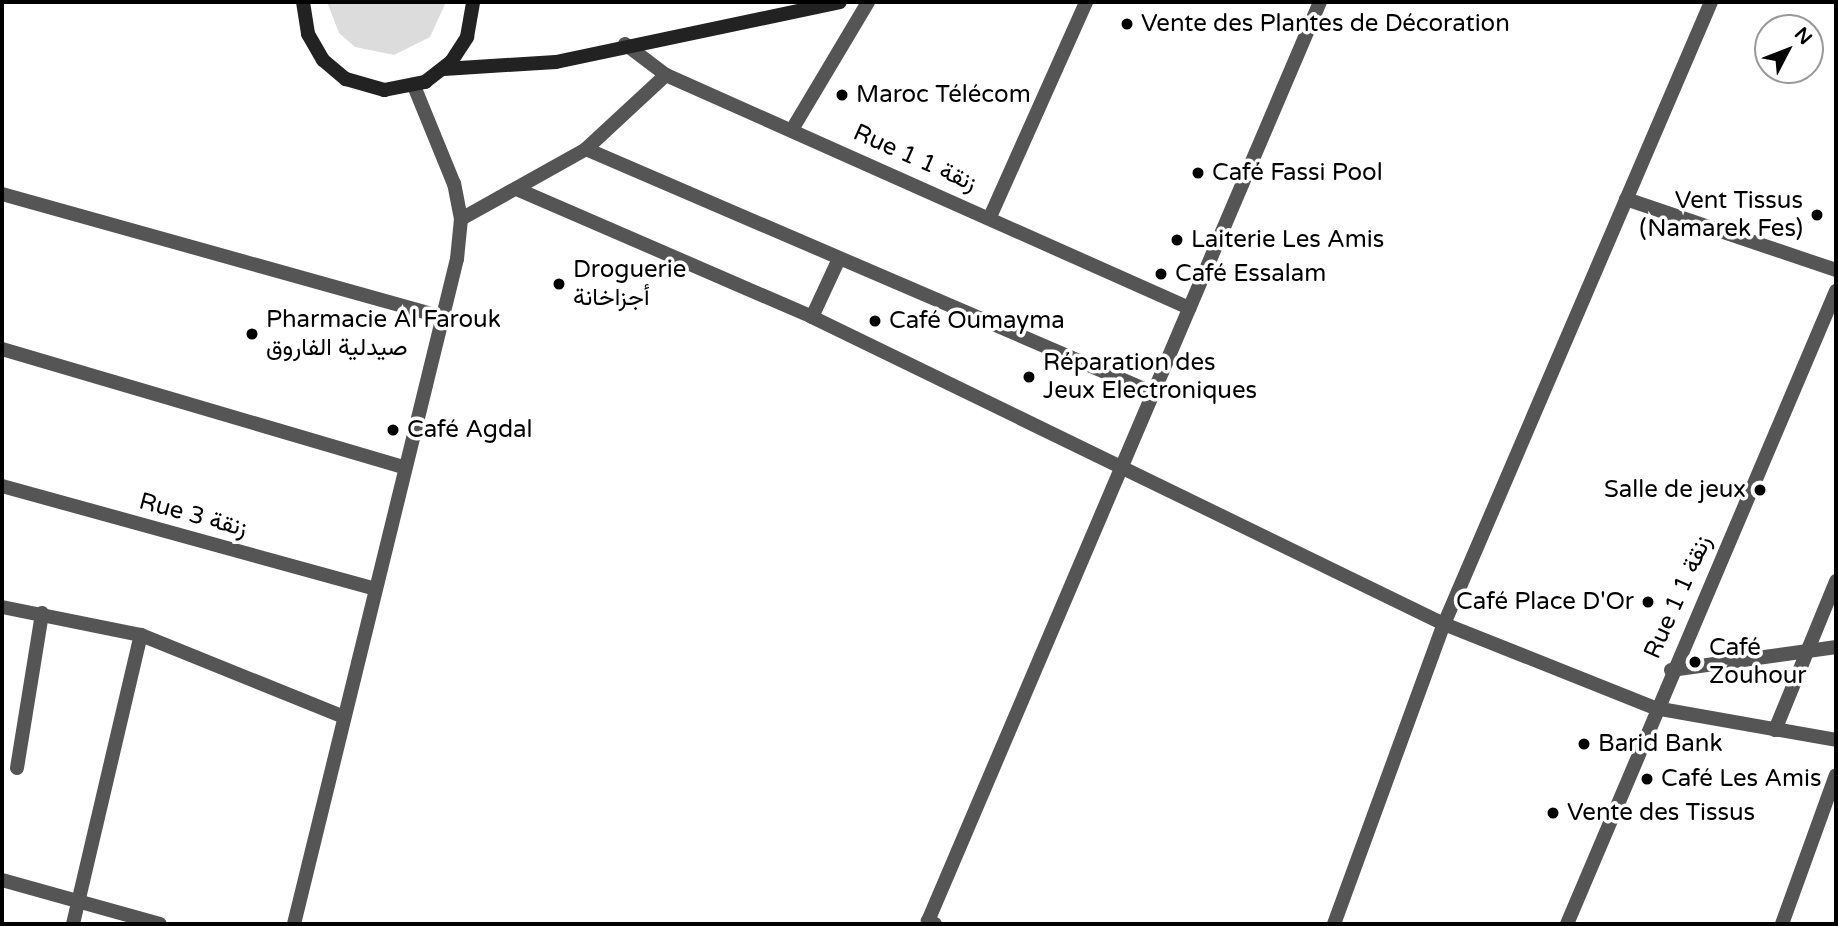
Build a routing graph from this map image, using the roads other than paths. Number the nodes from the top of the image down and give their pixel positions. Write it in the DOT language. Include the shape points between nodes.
graph roads {
  1 [pos="303,2"];
  2 [pos="473,2"];
  3 [pos="840,2"];
  4 [pos="868,2"];
  5 [pos="1086,2"];
  6 [pos="1321,2"];
  7 [pos="1711,2"];
  8 [pos="625,44"];
  9 [pos="444,69"];
  10 [pos="666,75"];
  11 [pos="414,86"];
  12 [pos="793,128"];
  13 [pos="586,149"];
  14 [pos="519,190"];
  15 [pos="2,194"];
  16 [pos="1626,200"];
  17 [pos="990,217"];
  18 [pos="461,219"];
  19 [pos="838,261"];
  20 [pos="1836,270"];
  21 [pos="1836,291"];
  22 [pos="1189,308"];
  23 [pos="813,317"];
  24 [pos="445,318"];
  25 [pos="2,349"];
  26 [pos="1156,394"];
  27 [pos="404,467"];
  28 [pos="1124,472"];
  29 [pos="2,486"];
  30 [pos="1836,581"];
  31 [pos="373,588"];
  32 [pos="2,607"];
  33 [pos="42,613"];
  34 [pos="1444,624"];
  35 [pos="141,635"];
  36 [pos="1836,647"];
  37 [pos="1804,654"];
  38 [pos="1671,670"];
  39 [pos="1655,708"];
  40 [pos="344,717"];
  41 [pos="1775,730"];
  42 [pos="1836,740"];
  43 [pos="17,768"];
  44 [pos="1836,775"];
  45 [pos="2,880"];
  46 [pos="77,902"];
  47 [pos="73,924"];
  48 [pos="160,924"];
  49 [pos="294,924"];
  50 [pos="934,924"];
  51 [pos="1334,924"];
  52 [pos="1567,924"];
  53 [pos="1782,924"];
  1 -- 11 [label="main road" via="312,43 338,74 374,89"];
  2 -- 9 [label="main road" via="467,37"];
  3 -- 8 [label="main road"];
  4 -- 12 [label="street"];
  5 -- 17 [label="street"];
  6 -- 22 [label="street"];
  7 -- 16 [label="street"];
  8 -- 9 [label="main road" via="556,62"];
  8 -- 10 [label="street, Rue 1 زنقة 1"];
  9 -- 11 [label="main road"];
  10 -- 12 [label="street, Rue 1 زنقة 1"];
  10 -- 13 [label="street"];
  11 -- 18 [label="street" via="439,142"];
  12 -- 17 [label="street, Rue 1 زنقة 1"];
  13 -- 14 [label="street"];
  13 -- 19 [label="street"];
  14 -- 18 [label="street"];
  14 -- 23 [label="street"];
  15 -- 24 [label="street"];
  16 -- 20 [label="street"];
  16 -- 34 [label="street"];
  17 -- 22 [label="street, Rue 1 زنقة 1"];
  18 -- 24 [label="street"];
  19 -- 23 [label="street"];
  19 -- 26 [label="street"];
  21 -- 38 [label="street, Rue 1 زنقة 1"];
  22 -- 26 [label="street"];
  23 -- 28 [label="street"];
  24 -- 27 [label="street"];
  25 -- 27 [label="street"];
  26 -- 28 [label="street"];
  27 -- 31 [label="street"];
  28 -- 34 [label="street"];
  28 -- 50 [label="street" via="928,921"];
  29 -- 31 [label="street, Rue 3 زنقة"];
  30 -- 37 [label="street"];
  31 -- 40 [label="street"];
  32 -- 33 [label="street"];
  33 -- 35 [label="street"];
  33 -- 43 [label="street"];
  34 -- 39 [label="street"];
  34 -- 51 [label="street"];
  35 -- 40 [label="street"];
  35 -- 46 [label="street"];
  36 -- 37 [label="street"];
  37 -- 38 [label="street"];
  37 -- 41 [label="street"];
  38 -- 39 [label="street, Rue 1 زنقة 1"];
  39 -- 41 [label="street"];
  39 -- 52 [label="street, Rue 1 زنقة 1"];
  40 -- 49 [label="street"];
  41 -- 42 [label="street"];
  44 -- 53 [label="street"];
  45 -- 46 [label="street"];
  46 -- 47 [label="street"];
  46 -- 48 [label="street"];
}
